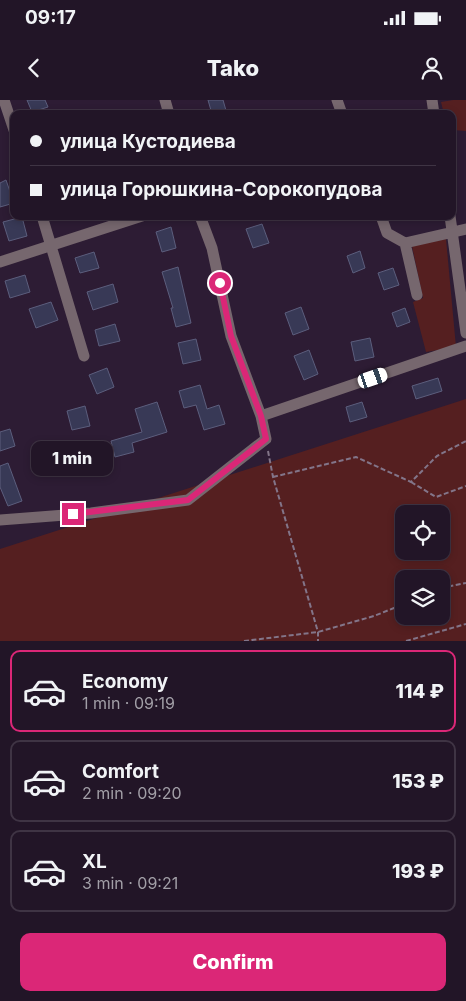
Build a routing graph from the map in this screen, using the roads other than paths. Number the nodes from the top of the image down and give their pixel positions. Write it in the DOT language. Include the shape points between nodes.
graph roads {
  1 [pos="4,100"];
  2 [pos="10,118"];
  3 [pos="43,220"];
  4 [pos="130,220"];
  5 [pos="202,220"];
  6 [pos="382,220"];
  7 [pos="450,220"];
  8 [pos="466,229"];
  9 [pos="452,234"];
  10 [pos="405,242"];
  11 [pos="52,245"];
  12 [pos="0,262"];
  13 [pos="417,295"];
  14 [pos="466,333"];
  15 [pos="466,346"];
  16 [pos="84,356"];
  17 [pos="261,416"];
  18 [pos="0,520"];
  1 -- 2 [label="street"];
  3 -- 11 [label="street"];
  4 -- 11 [label="street"];
  5 -- 17 [label="street" via="212,248 231,336"];
  6 -- 10 [label="street" via="387,233"];
  7 -- 9 [label="street"];
  8 -- 9 [label="street"];
  9 -- 10 [label="street"];
  9 -- 14 [label="street"];
  10 -- 13 [label="street"];
  11 -- 12 [label="street"];
  11 -- 16 [label="street"];
  15 -- 17 [label="street"];
  17 -- 18 [label="street" via="266,439 188,500 91,513"];
}
